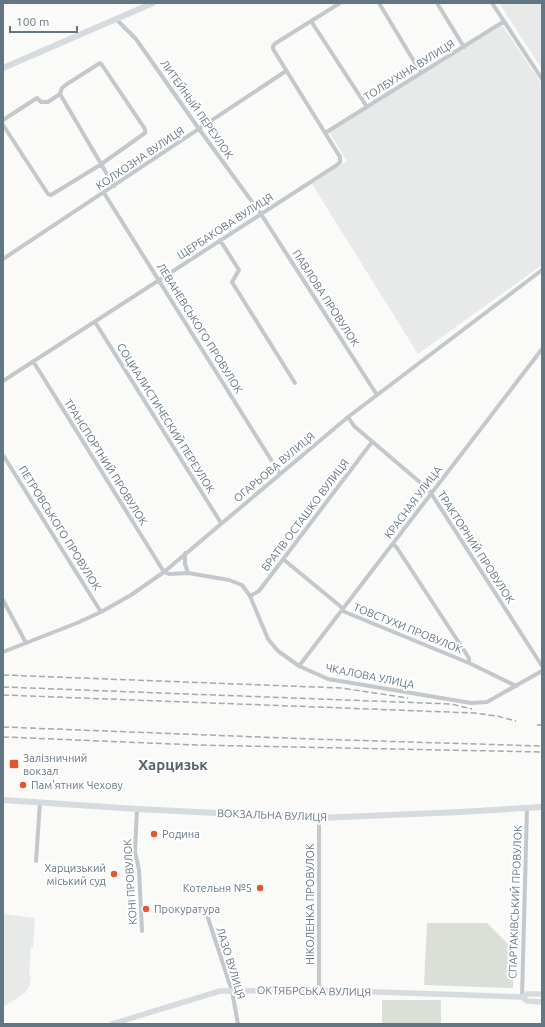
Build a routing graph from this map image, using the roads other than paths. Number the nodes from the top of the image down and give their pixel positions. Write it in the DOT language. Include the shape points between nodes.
graph roads {
  1 [pos="153,3"];
  2 [pos="340,3"];
  3 [pos="379,3"];
  4 [pos="437,3"];
  5 [pos="492,3"];
  6 [pos="116,19"];
  7 [pos="311,21"];
  8 [pos="504,22"];
  9 [pos="464,47"];
  10 [pos="3,68"];
  11 [pos="286,71"];
  12 [pos="422,73"];
  13 [pos="542,79"];
  14 [pos="60,94"];
  15 [pos="367,107"];
  16 [pos="4,118"];
  17 [pos="3,125"];
  18 [pos="199,129"];
  19 [pos="325,133"];
  20 [pos="100,165"];
  21 [pos="114,186"];
  22 [pos="104,193"];
  23 [pos="260,213"];
  24 [pos="220,240"];
  25 [pos="3,260"];
  26 [pos="542,270"];
  27 [pos="159,280"];
  28 [pos="95,322"];
  29 [pos="542,349"];
  30 [pos="33,361"];
  31 [pos="3,381"];
  32 [pos="295,383"];
  33 [pos="377,394"];
  34 [pos="348,417"];
  35 [pos="372,442"];
  36 [pos="3,455"];
  37 [pos="280,474"];
  38 [pos="431,494"];
  39 [pos="221,523"];
  40 [pos="392,544"];
  41 [pos="186,553"];
  42 [pos="283,559"];
  43 [pos="164,572"];
  44 [pos="188,573"];
  45 [pos="250,596"];
  46 [pos="3,600"];
  47 [pos="342,609"];
  48 [pos="101,612"];
  49 [pos="26,643"];
  50 [pos="3,652"];
  51 [pos="469,663"];
  52 [pos="299,666"];
  53 [pos="542,666"];
  54 [pos="542,671"];
  55 [pos="516,686"];
  56 [pos="3,800"];
  57 [pos="40,802"];
  58 [pos="542,807"];
  59 [pos="527,808"];
  60 [pos="137,809"];
  61 [pos="319,818"];
  62 [pos="36,861"];
  63 [pos="204,909"];
  64 [pos="142,931"];
  65 [pos="319,990"];
  66 [pos="232,991"];
  67 [pos="542,994"];
  68 [pos="522,997"];
  69 [pos="542,1002"];
  70 [pos="112,1024"];
  71 [pos="238,1024"];
  1 -- 6 [label="main road"];
  2 -- 7 [label="street"];
  3 -- 12 [label="street"];
  4 -- 9 [label="street"];
  5 -- 8 [label="street"];
  6 -- 10 [label="main road"];
  6 -- 18 [label="street, ЛИТЕЙНЫЙ ПЕРЕУЛОК" via="136,39"];
  7 -- 11 [label="street, ЩЕРБАКОВА ВУЛИЦЯ" via="273,46"];
  7 -- 15 [label="street"];
  8 -- 9 [label="street, ТОЛБУХІНА ВУЛИЦЯ"];
  8 -- 13 [label="street"];
  9 -- 12 [label="street, ТОЛБУХІНА ВУЛИЦЯ"];
  11 -- 18 [label="street, КОЛХОЗНА ВУЛИЦЯ"];
  11 -- 19 [label="street, ЩЕРБАКОВА ВУЛИЦЯ"];
  12 -- 15 [label="street, ТОЛБУХІНА ВУЛИЦЯ"];
  14 -- 16 [label="street" via="48,102 41,102 37,98"];
  14 -- 20 [label="street"];
  14 -- 20 [label="street" via="67,84 100,63 145,129 142,136"];
  15 -- 19 [label="street, ТОЛБУХІНА ВУЛИЦЯ"];
  17 -- 20 [label="street" via="48,194 51,195"];
  18 -- 21 [label="street, КОЛХОЗНА ВУЛИЦЯ"];
  18 -- 23 [label="street, ЛИТЕЙНЫЙ ПЕРЕУЛОК"];
  19 -- 23 [label="street, ЩЕРБАКОВА ВУЛИЦЯ" via="340,157 340,162"];
  20 -- 21 [label="street"];
  21 -- 22 [label="street, КОЛХОЗНА ВУЛИЦЯ"];
  22 -- 25 [label="street, КОЛХОЗНА ВУЛИЦЯ"];
  22 -- 27 [label="street, ЛЕВАНЕВСЬКОГО ПРОВУЛОК"];
  23 -- 24 [label="street, ЩЕРБАКОВА ВУЛИЦЯ"];
  23 -- 33 [label="street, ПАВЛОВА ПРОВУЛОК"];
  24 -- 27 [label="street, ЩЕРБАКОВА ВУЛИЦЯ"];
  24 -- 32 [label="street" via="239,270 232,282"];
  26 -- 33 [label="street, ОГАРЬОВА ВУЛИЦЯ"];
  27 -- 28 [label="street, ЩЕРБАКОВА ВУЛИЦЯ"];
  27 -- 37 [label="street, ЛЕВАНЕВСЬКОГО ПРОВУЛОК"];
  28 -- 30 [label="street, ЩЕРБАКОВА ВУЛИЦЯ"];
  28 -- 39 [label="street, СОЦИАЛИСТИЧЕСКИЙ ПЕРЕУЛОК"];
  29 -- 38 [label="street, КРАСНАЯ УЛИЦА"];
  30 -- 31 [label="street, ЩЕРБАКОВА ВУЛИЦЯ"];
  30 -- 43 [label="street, ТРАНСПОРТНИЙ ПРОВУЛОК"];
  33 -- 34 [label="street, ОГАРЬОВА ВУЛИЦЯ"];
  34 -- 35 [label="street, ТРАКТОРНИЙ ПРОВУЛОК"];
  34 -- 37 [label="street, ОГАРЬОВА ВУЛИЦЯ"];
  35 -- 38 [label="street, ТРАКТОРНИЙ ПРОВУЛОК"];
  35 -- 42 [label="street, БРАТІВ ОСТАШКО ВУЛИЦЯ"];
  36 -- 48 [label="street, ПЕТРОВСЬКОГО ПРОВУЛОК"];
  37 -- 39 [label="street, ОГАРЬОВА ВУЛИЦЯ"];
  38 -- 40 [label="street, КРАСНАЯ УЛИЦА"];
  38 -- 53 [label="street, ТРАКТОРНИЙ ПРОВУЛОК"];
  39 -- 41 [label="street, ОГАРЬОВА ВУЛИЦЯ"];
  40 -- 47 [label="street, КРАСНАЯ УЛИЦА"];
  40 -- 51 [label="street" via="402,554 469,658"];
  41 -- 43 [label="street, ОГАРЬОВА ВУЛИЦЯ"];
  41 -- 44 [label="street" via="185,564"];
  42 -- 45 [label="street, БРАТІВ ОСТАШКО ВУЛИЦЯ" via="259,590"];
  42 -- 47 [label="street, ТОВСТУХИ ПРОВУЛОК"];
  43 -- 44 [label="street, ЧКАЛОВА УЛИЦА"];
  43 -- 48 [label="street, ОГАРЬОВА ВУЛИЦЯ"];
  44 -- 45 [label="street, ЧКАЛОВА УЛИЦА" via="242,584"];
  45 -- 52 [label="street, ЧКАЛОВА УЛИЦА" via="268,639 278,651"];
  46 -- 49 [label="street"];
  47 -- 51 [label="street, ТОВСТУХИ ПРОВУЛОК"];
  47 -- 52 [label="street, КРАСНАЯ УЛИЦА"];
  48 -- 49 [label="street, ОГАРЬОВА ВУЛИЦЯ"];
  49 -- 50 [label="street, ОГАРЬОВА ВУЛИЦЯ"];
  51 -- 55 [label="street, ТОВСТУХИ ПРОВУЛОК"];
  52 -- 55 [label="street, ЧКАЛОВА УЛИЦА" via="328,680 471,703 487,702"];
  54 -- 55 [label="street, ЧКАЛОВА УЛИЦА"];
  56 -- 57 [label="main road, ВОКЗАЛЬНА ВУЛИЦЯ"];
  57 -- 60 [label="main road, ВОКЗАЛЬНА ВУЛИЦЯ"];
  57 -- 62 [label="street"];
  58 -- 59 [label="main road, ВОКЗАЛЬНА ВУЛИЦЯ"];
  59 -- 61 [label="main road, ВОКЗАЛЬНА ВУЛИЦЯ"];
  59 -- 68 [label="street, СПАРТАКІВСЬКИЙ ПРОВУЛОК"];
  60 -- 61 [label="main road, ВОКЗАЛЬНА ВУЛИЦЯ"];
  60 -- 64 [label="street, КОНІ ПРОВУЛОК" via="134,852 139,870"];
  61 -- 65 [label="street, НІКОЛЕНКА ПРОВУЛОК"];
  63 -- 66 [label="street, ЛАЗО ВУЛИЦЯ"];
  65 -- 66 [label="main road, ОКТЯБРСЬКА ВУЛИЦЯ"];
  65 -- 68 [label="main road, ОКТЯБРСЬКА ВУЛИЦЯ"];
  66 -- 70 [label="main road, ОКТЯБРСЬКА ВУЛИЦЯ" via="220,991"];
  66 -- 71 [label="street, ЛАЗО ВУЛИЦЯ"];
  67 -- 68 [label="main road, ОКТЯБРСЬКА ВУЛИЦЯ" via="527,994"];
  68 -- 69 [label="main road, ОКТЯБРСЬКА ВУЛИЦЯ" via="527,1001"];
}
